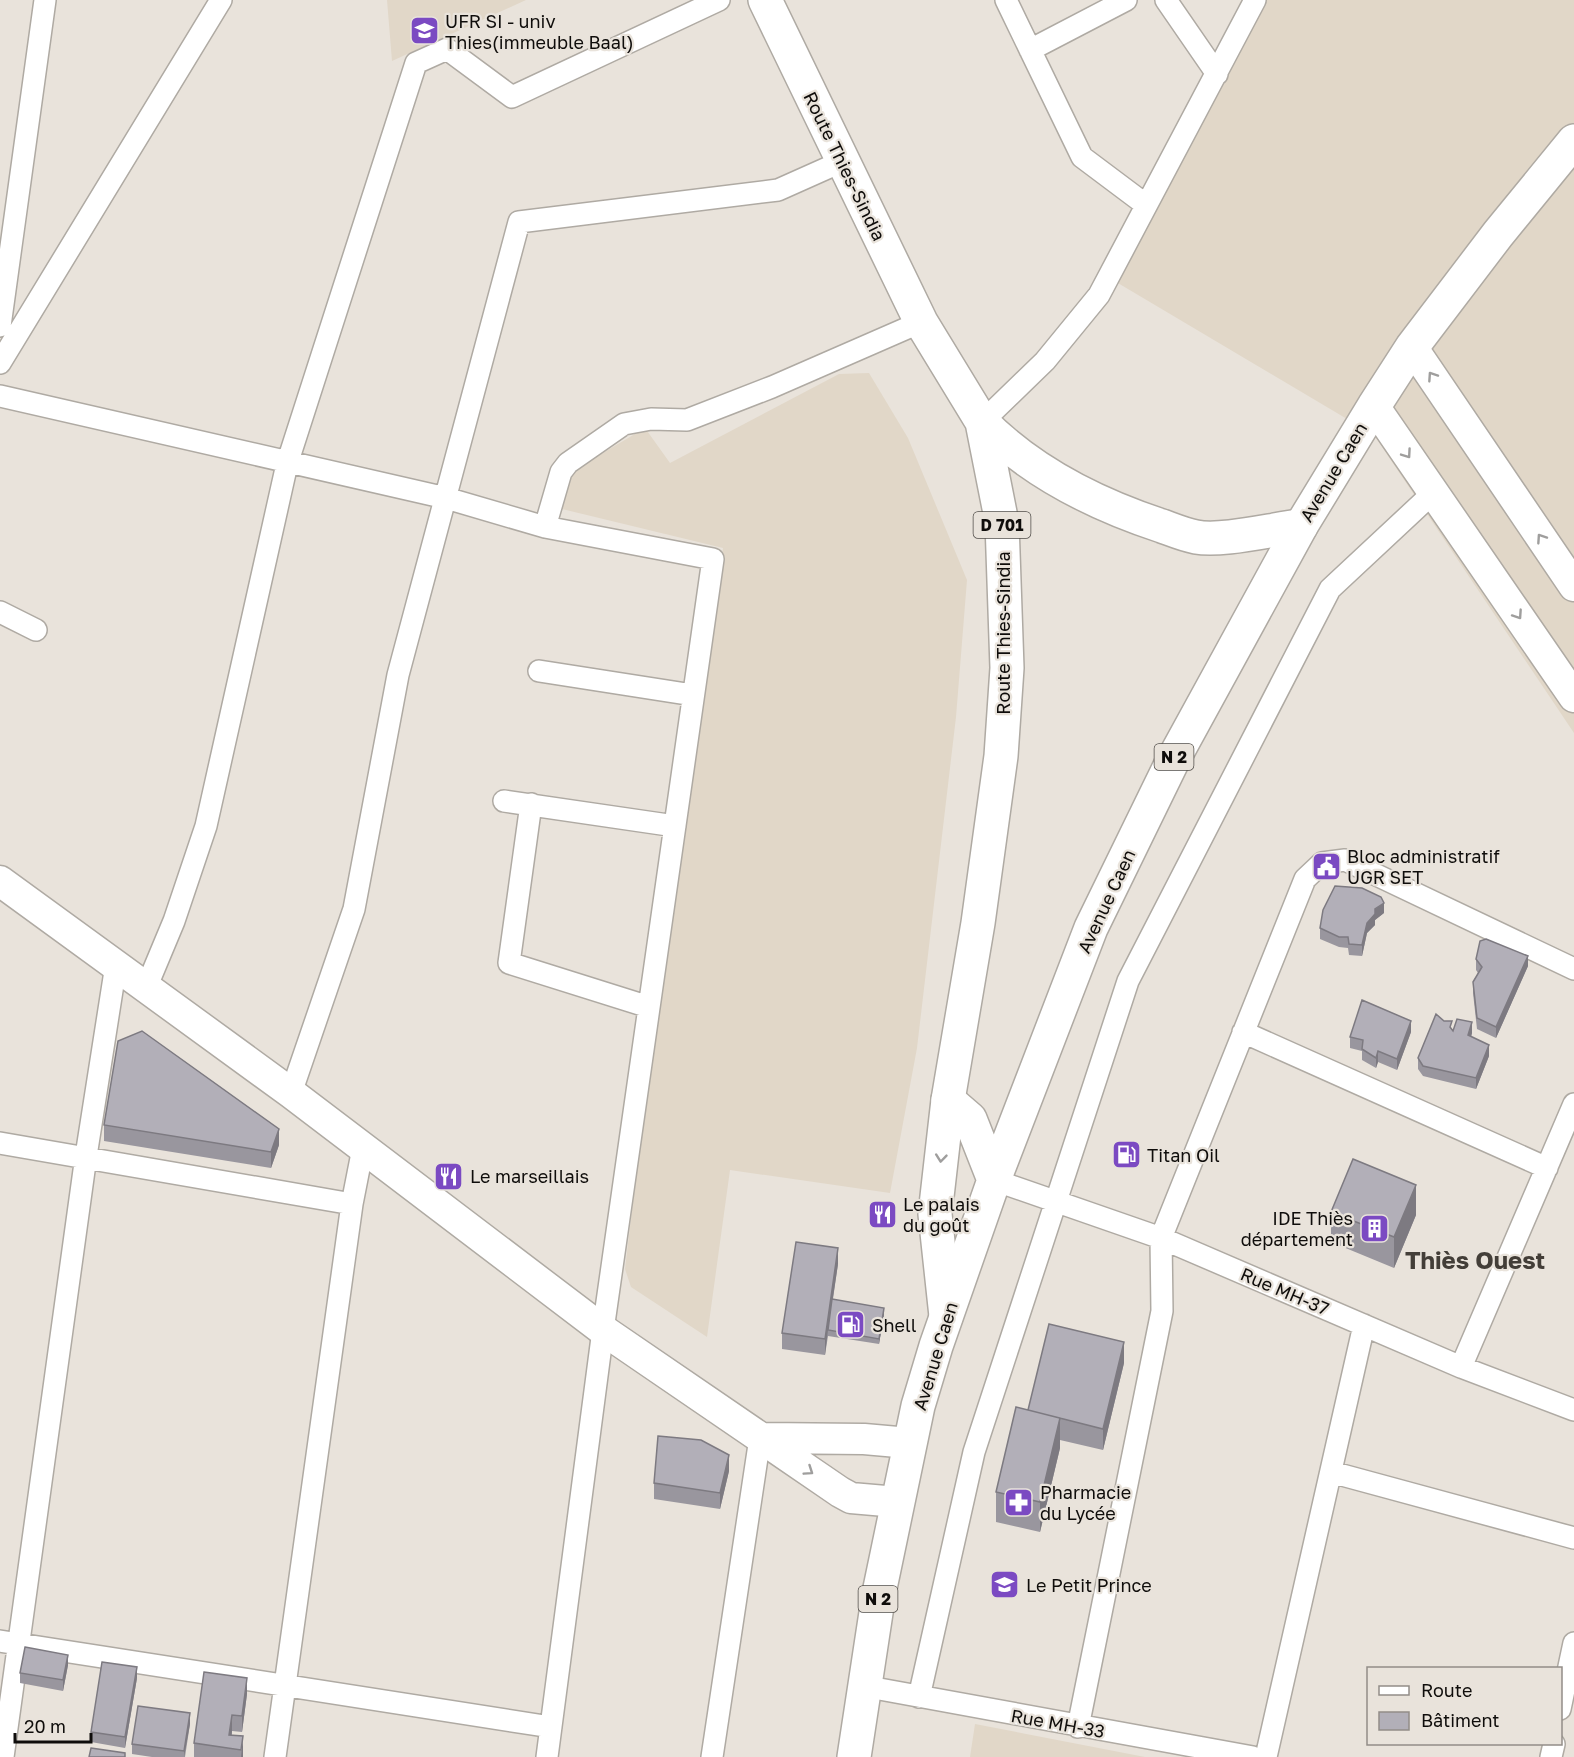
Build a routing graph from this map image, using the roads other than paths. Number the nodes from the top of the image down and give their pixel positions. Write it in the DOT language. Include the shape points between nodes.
graph roads {
  1 [pos="45,0"];
  2 [pos="221,0"];
  3 [pos="719,0"];
  4 [pos="765,0"];
  5 [pos="1006,0"];
  6 [pos="1126,0"];
  7 [pos="1166,0"];
  8 [pos="1256,0"];
  9 [pos="1030,50"];
  10 [pos="1216,74"];
  11 [pos="1574,141"];
  12 [pos="843,161"];
  13 [pos="10,183"];
  14 [pos="1146,205"];
  15 [pos="921,322"];
  16 [pos="0,326"];
  17 [pos="1412,347"];
  18 [pos="0,363"];
  19 [pos="0,396"];
  20 [pos="1374,406"];
  21 [pos="981,422"];
  22 [pos="287,464"];
  23 [pos="1434,492"];
  24 [pos="446,498"];
  25 [pos="1301,526"];
  26 [pos="545,527"];
  27 [pos="1574,586"];
  28 [pos="0,612"];
  29 [pos="36,630"];
  30 [pos="539,671"];
  31 [pos="693,695"];
  32 [pos="1574,697"];
  33 [pos="504,801"];
  34 [pos="531,804"];
  35 [pos="675,826"];
  36 [pos="0,881"];
  37 [pos="116,965"];
  38 [pos="1574,969"];
  39 [pos="146,988"];
  40 [pos="649,1007"];
  41 [pos="1243,1032"];
  42 [pos="291,1093"];
  43 [pos="948,1100"];
  44 [pos="1574,1104"];
  45 [pos="0,1143"];
  46 [pos="363,1148"];
  47 [pos="86,1156"];
  48 [pos="1547,1168"];
  49 [pos="994,1180"];
  50 [pos="1055,1202"];
  51 [pos="352,1204"];
  52 [pos="1161,1238"];
  53 [pos="946,1316"];
  54 [pos="1364,1325"];
  55 [pos="603,1330"];
  56 [pos="1461,1367"];
  57 [pos="1574,1410"];
  58 [pos="760,1438"];
  59 [pos="909,1443"];
  60 [pos="1331,1472"];
  61 [pos="897,1502"];
  62 [pos="1574,1538"];
  63 [pos="10,1643"];
  64 [pos="1574,1644"];
  65 [pos="286,1685"];
  66 [pos="863,1686"];
  67 [pos="919,1697"];
  68 [pos="1562,1700"];
  69 [pos="551,1727"];
  70 [pos="1078,1727"];
  71 [pos="3,1757"];
  72 [pos="275,1757"];
  73 [pos="547,1757"];
  74 [pos="712,1757"];
  75 [pos="854,1757"];
  76 [pos="1253,1757"];
  77 [pos="1266,1757"];
  1 -- 13 [label="street"];
  2 -- 18 [label="street"];
  3 -- 22 [label="street" via="512,98 447,49 416,63"];
  4 -- 12 [label="main road, Route Thies-Sindia / D 701"];
  5 -- 9 [label="street"];
  6 -- 9 [label="street"];
  7 -- 10 [label="street"];
  8 -- 10 [label="street"];
  9 -- 14 [label="street" via="1082,157"];
  10 -- 14 [label="street"];
  11 -- 17 [label="main road, Avenue Caen / N 2"];
  12 -- 15 [label="main road, Route Thies-Sindia / D 701"];
  12 -- 24 [label="street" via="778,190 519,222"];
  13 -- 16 [label="street"];
  14 -- 21 [label="street" via="1099,295 1046,362"];
  15 -- 21 [label="main road, Route Thies-Sindia / D 701"];
  15 -- 26 [label="street" via="687,420 651,419 624,424 561,472"];
  17 -- 20 [label="main road, Avenue Caen / N 2"];
  27 -- 17 [label="main road, one-way"];
  19 -- 22 [label="street"];
  20 -- 23 [label="main road, one-way"];
  20 -- 25 [label="main road, Avenue Caen / N 2"];
  21 -- 25 [label="main road" via="1003,444 1087,497 1197,538"];
  21 -- 43 [label="main road, Route Thies-Sindia / D 701" via="1002,523 1006,668 990,844"];
  22 -- 24 [label="street"];
  22 -- 39 [label="street" via="206,826"];
  23 -- 32 [label="main road, one-way"];
  23 -- 50 [label="street" via="1329,589 1128,981"];
  24 -- 26 [label="street"];
  24 -- 42 [label="street" via="398,675 354,909"];
  25 -- 49 [label="main road, Avenue Caen / N 2" via="1174,758 1091,928"];
  26 -- 31 [label="street" via="712,559"];
  28 -- 29 [label="street"];
  30 -- 31 [label="street"];
  31 -- 35 [label="street"];
  33 -- 34 [label="street"];
  34 -- 35 [label="street"];
  34 -- 40 [label="street" via="509,963"];
  35 -- 40 [label="street"];
  36 -- 37 [label="main road"];
  37 -- 39 [label="main road"];
  37 -- 47 [label="street"];
  38 -- 41 [label="street" via="1345,860 1329,860 1315,867 1305,879"];
  39 -- 42 [label="main road"];
  40 -- 55 [label="street"];
  41 -- 48 [label="street"];
  41 -- 52 [label="street"];
  42 -- 46 [label="main road"];
  43 -- 49 [label="main road" via="970,1119"];
  43 -- 53 [label="main road, Route Thies-Sindia / D 701, one-way" via="935,1214"];
  44 -- 48 [label="street"];
  45 -- 47 [label="street"];
  46 -- 51 [label="street"];
  46 -- 55 [label="main road"];
  47 -- 51 [label="street"];
  47 -- 63 [label="street"];
  48 -- 56 [label="street"];
  49 -- 50 [label="street, Rue MH-37"];
  49 -- 53 [label="main road, Avenue Caen / N 2"];
  50 -- 52 [label="street, Rue MH-37"];
  50 -- 67 [label="street" via="974,1452"];
  51 -- 65 [label="street"];
  52 -- 54 [label="street, Rue MH-37"];
  52 -- 70 [label="street" via="1162,1311"];
  53 -- 59 [label="main road, Avenue Caen / N 2"];
  54 -- 56 [label="street, Rue MH-37"];
  54 -- 60 [label="street"];
  55 -- 58 [label="main road"];
  55 -- 69 [label="street"];
  56 -- 57 [label="street, Rue MH-37"];
  58 -- 59 [label="main road"];
  58 -- 61 [label="main road, one-way" via="850,1498"];
  58 -- 74 [label="street"];
  59 -- 61 [label="main road, Avenue Caen / N 2"];
  60 -- 62 [label="street"];
  60 -- 77 [label="street"];
  61 -- 66 [label="main road, Avenue Caen / N 2"];
  63 -- 65 [label="street"];
  63 -- 71 [label="street"];
  64 -- 68 [label="street"];
  65 -- 69 [label="street"];
  65 -- 72 [label="street"];
  66 -- 67 [label="street, Rue MH-33"];
  66 -- 75 [label="main road, Avenue Caen / N 2"];
  67 -- 70 [label="street, Rue MH-33"];
  69 -- 73 [label="street"];
  70 -- 76 [label="street, Rue MH-33"];
}
